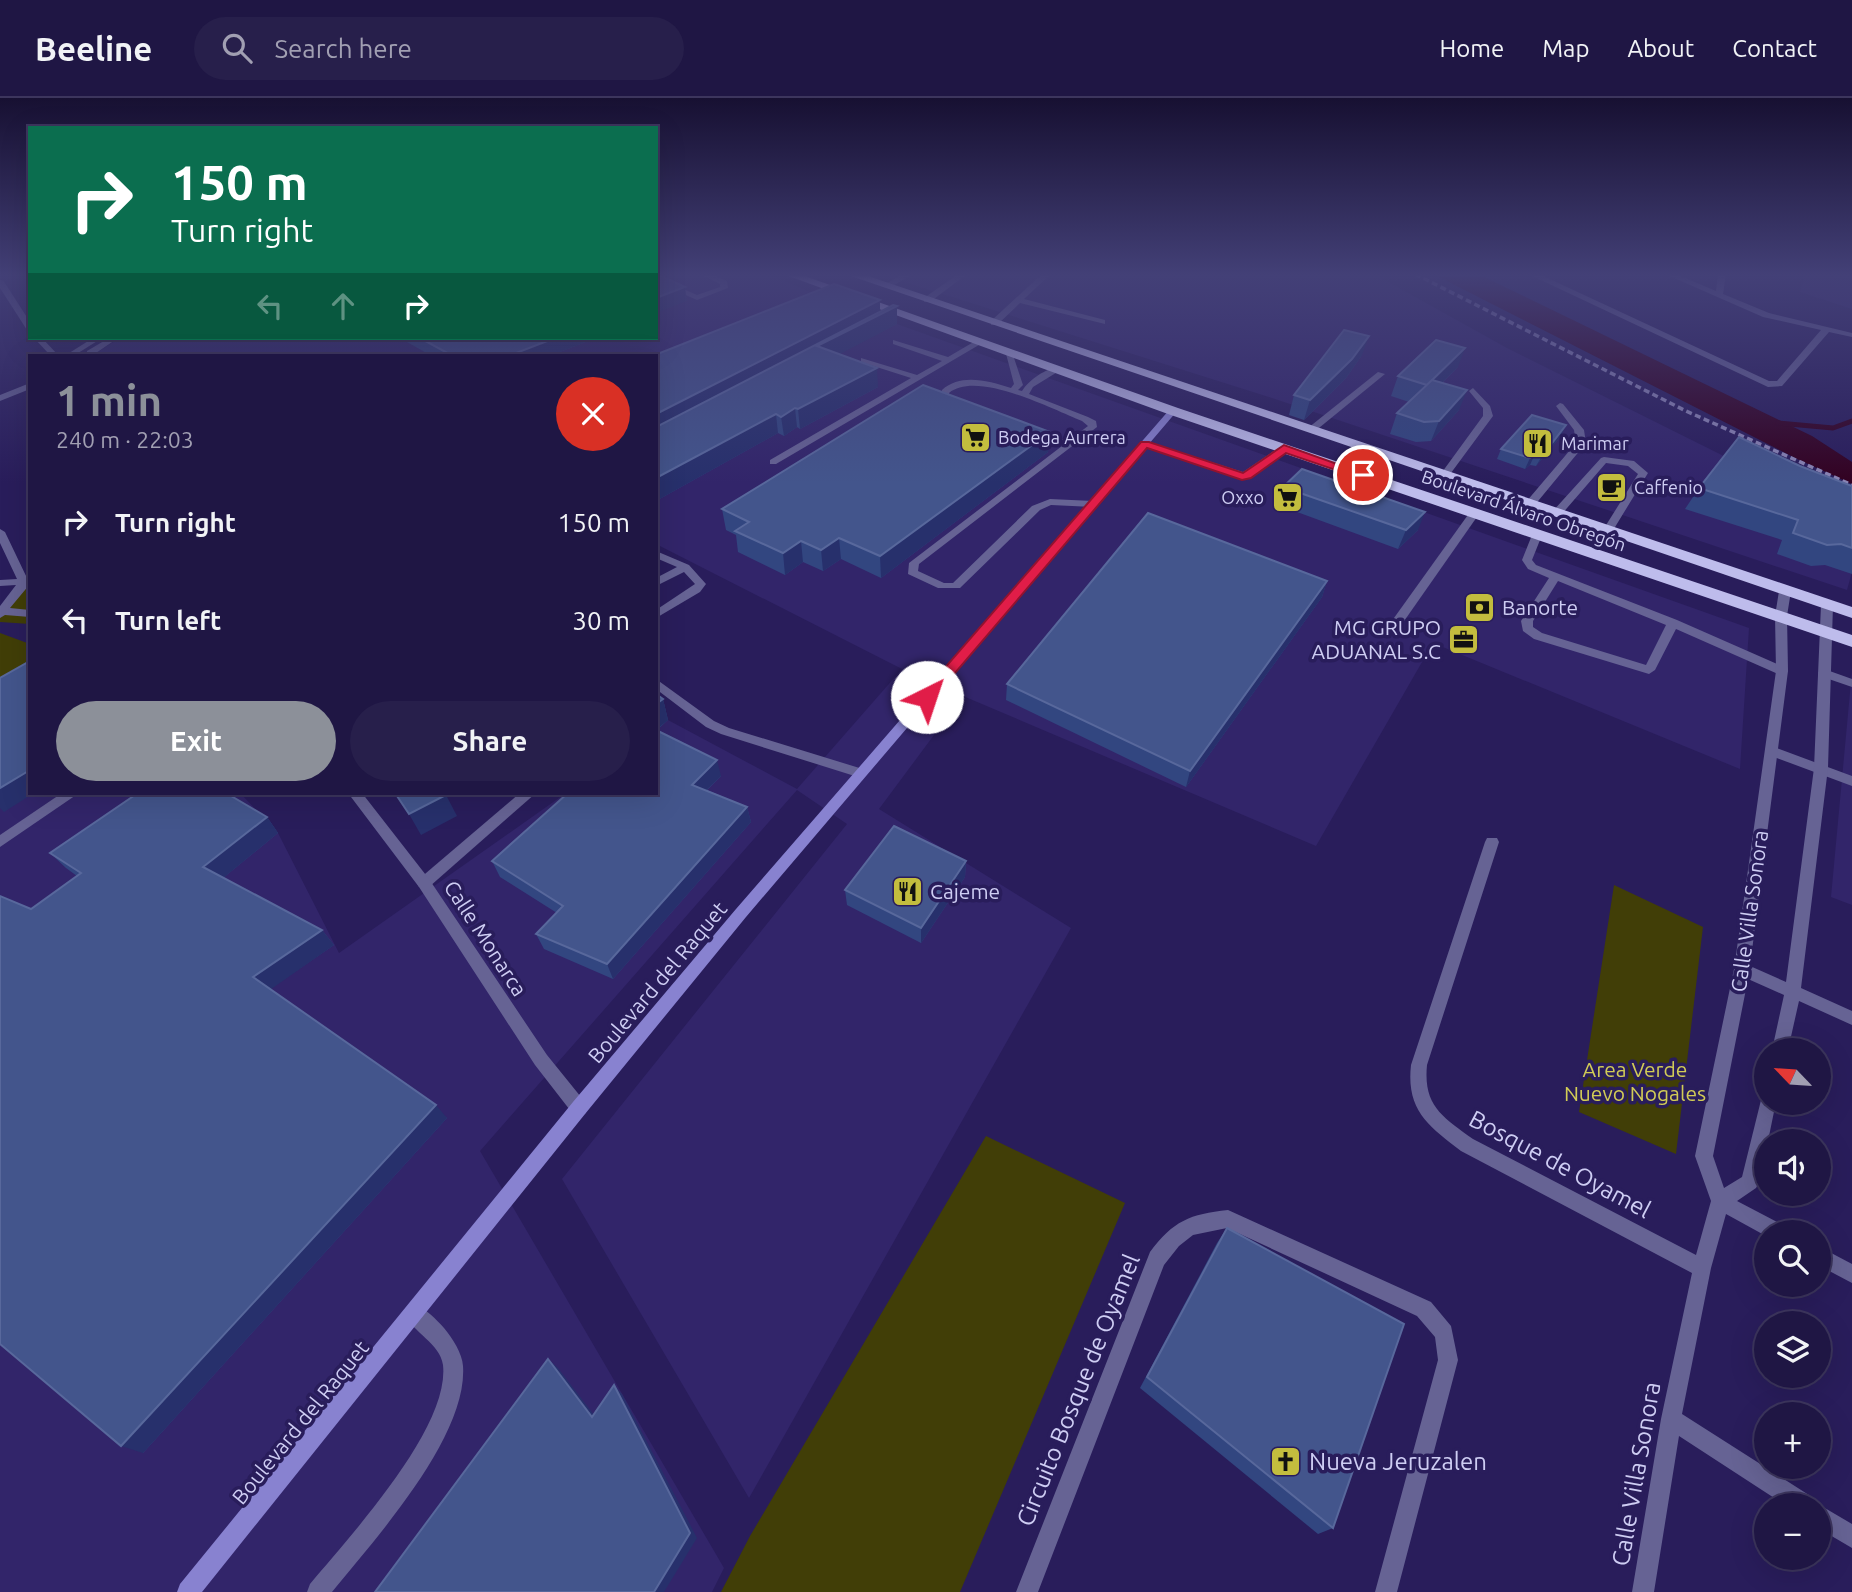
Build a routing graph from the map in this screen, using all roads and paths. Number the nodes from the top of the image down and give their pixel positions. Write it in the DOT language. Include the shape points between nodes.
graph roads {
  1 [pos="89,344"];
  2 [pos="105,344"];
  3 [pos="901,344"];
  4 [pos="977,344"];
  5 [pos="985,344"];
  6 [pos="1055,344"];
  7 [pos="1682,344"];
  8 [pos="1814,344"];
  9 [pos="1008,352"];
  10 [pos="72,354"];
  11 [pos="88,354"];
  12 [pos="864,360"];
  13 [pos="948,360"];
  14 [pos="1056,369"];
  15 [pos="1381,373"];
  16 [pos="28,378"];
  17 [pos="918,378"];
  18 [pos="28,387"];
  19 [pos="0,388"];
  20 [pos="1012,391"];
  21 [pos="1473,391"];
  22 [pos="1024,395"];
  23 [pos="0,398"];
  24 [pos="966,407"];
  25 [pos="1560,407"];
  26 [pos="1173,411"];
  27 [pos="1018,426"];
  28 [pos="1311,430"];
  29 [pos="1145,444"];
  30 [pos="1069,445"];
  31 [pos="1284,449"];
  32 [pos="774,462"];
  33 [pos="1445,475"];
  34 [pos="1093,504"];
  35 [pos="1530,504"];
  36 [pos="1557,513"];
  37 [pos="1474,514"];
  38 [pos="1608,530"];
  39 [pos="0,532"];
  40 [pos="1537,535"];
  41 [pos="658,555"];
  42 [pos="685,566"];
  43 [pos="1556,576"];
  44 [pos="27,581"];
  45 [pos="658,582"];
  46 [pos="0,583"];
  47 [pos="1785,591"];
  48 [pos="1827,605"];
  49 [pos="1,612"];
  50 [pos="1852,613"];
  51 [pos="28,614"];
  52 [pos="658,614"];
  53 [pos="1781,616"];
  54 [pos="1398,621"];
  55 [pos="1673,622"];
  56 [pos="1825,632"];
  57 [pos="1852,640"];
  58 [pos="1782,671"];
  59 [pos="1824,673"];
  60 [pos="1852,683"];
  61 [pos="658,684"];
  62 [pos="1771,751"];
  63 [pos="1821,768"];
  64 [pos="862,773"];
  65 [pos="1852,781"];
  66 [pos="69,795"];
  67 [pos="357,795"];
  68 [pos="527,795"];
  69 [pos="0,842"];
  70 [pos="1492,842"];
  71 [pos="424,883"];
  72 [pos="1742,969"];
  73 [pos="1793,991"];
  74 [pos="1852,1018"];
  75 [pos="1783,1038"];
  76 [pos="579,1108"];
  77 [pos="1765,1115"];
  78 [pos="1720,1201"];
  79 [pos="1754,1220"];
  80 [pos="1831,1262"];
  81 [pos="1702,1268"];
  82 [pos="1852,1274"];
  83 [pos="415,1314"];
  84 [pos="1671,1419"];
  85 [pos="1785,1493"];
  86 [pos="1831,1522"];
  87 [pos="1852,1536"];
  88 [pos="188,1592"];
  89 [pos="318,1592"];
  90 [pos="1027,1592"];
  91 [pos="1386,1592"];
  92 [pos="1643,1592"];
  1 -- 10 [label="street"];
  2 -- 11 [label="street"];
  3 -- 13 [label="street"];
  4 -- 13 [label="street"];
  5 -- 9 [label="highway, Boulevard Álvaro Obregón"];
  6 -- 28 [label="highway, Boulevard Álvaro Obregón"];
  7 -- 8 [label="street" via="1768,384 1779,384"];
  9 -- 14 [label="highway, Boulevard Álvaro Obregón"];
  9 -- 20 [label="street" via="1018,385"];
  12 -- 17 [label="street"];
  13 -- 17 [label="street"];
  14 -- 22 [label="street"];
  14 -- 26 [label="highway, Boulevard Álvaro Obregón"];
  15 -- 28 [label="street"];
  16 -- 19 [label="street"];
  17 -- 32 [label="street"];
  18 -- 23 [label="street"];
  20 -- 22 [label="street"];
  20 -- 24 [label="street" via="970,382 945,392"];
  21 -- 33 [label="street" via="1488,416"];
  22 -- 30 [label="street" via="1093,423"];
  25 -- 35 [label="street" via="1579,430 1581,443"];
  26 -- 29 [label="street, Boulevard del Raquet"];
  26 -- 31 [label="highway, Boulevard Álvaro Obregón"];
  27 -- 30 [label="street"];
  28 -- 33 [label="highway, Boulevard Álvaro Obregón"];
  29 -- 31 [label="street" via="1244,477"];
  29 -- 34 [label="street, Boulevard del Raquet"];
  30 -- 34 [label="street" via="914,564 912,572 943,586 956,586 1036,508 1051,502"];
  31 -- 37 [label="highway, Boulevard Álvaro Obregón"];
  33 -- 35 [label="highway, Boulevard Álvaro Obregón"];
  34 -- 64 [label="street, Boulevard del Raquet"];
  35 -- 36 [label="highway, Boulevard Álvaro Obregón"];
  36 -- 38 [label="highway, Boulevard Álvaro Obregón"];
  36 -- 38 [label="street" via="1604,460 1631,463 1643,473"];
  37 -- 40 [label="highway, Boulevard Álvaro Obregón"];
  37 -- 54 [label="street"];
  38 -- 47 [label="highway, Boulevard Álvaro Obregón"];
  39 -- 44 [label="street"];
  40 -- 43 [label="street" via="1527,562"];
  40 -- 53 [label="highway, Boulevard Álvaro Obregón"];
  41 -- 42 [label="street"];
  42 -- 45 [label="street"];
  42 -- 52 [label="street" via="701,581 700,587"];
  43 -- 55 [label="street"];
  43 -- 55 [label="street" via="1527,621 1527,628 1538,636 1649,670"];
  44 -- 46 [label="street"];
  44 -- 49 [label="street"];
  47 -- 48 [label="highway, Boulevard Álvaro Obregón"];
  47 -- 53 [label="street, Calle Villa Sonora"];
  48 -- 50 [label="highway, Boulevard Álvaro Obregón"];
  48 -- 56 [label="street"];
  49 -- 51 [label="street"];
  53 -- 56 [label="highway, Boulevard Álvaro Obregón"];
  53 -- 58 [label="street, Calle Villa Sonora"];
  55 -- 58 [label="street"];
  56 -- 57 [label="highway, Boulevard Álvaro Obregón"];
  56 -- 59 [label="street"];
  58 -- 62 [label="street, Calle Villa Sonora"];
  59 -- 60 [label="street"];
  59 -- 63 [label="street"];
  61 -- 64 [label="street" via="725,731"];
  62 -- 63 [label="street"];
  62 -- 72 [label="street, Calle Villa Sonora"];
  63 -- 65 [label="street"];
  63 -- 73 [label="street"];
  64 -- 76 [label="street, Boulevard del Raquet"];
  66 -- 69 [label="street"];
  67 -- 71 [label="street, Calle Monarca"];
  68 -- 71 [label="street"];
  70 -- 81 [label="street, Bosque de Oyamel" via="1419,1065 1416,1080 1424,1110 1467,1145"];
  71 -- 76 [label="street, Calle Monarca" via="541,1060"];
  72 -- 73 [label="street"];
  72 -- 78 [label="street, Calle Villa Sonora" via="1704,1156"];
  73 -- 74 [label="street"];
  73 -- 75 [label="street"];
  76 -- 83 [label="street, Boulevard del Raquet"];
  77 -- 78 [label="street" via="1750,1182"];
  78 -- 79 [label="street"];
  78 -- 81 [label="street, Calle Villa Sonora"];
  80 -- 82 [label="street"];
  81 -- 84 [label="street, Calle Villa Sonora"];
  83 -- 88 [label="street, Boulevard del Raquet"];
  83 -- 89 [label="street" via="438,1336 453,1364 450,1400 429,1444"];
  84 -- 85 [label="street"];
  84 -- 92 [label="street, Calle Villa Sonora"];
  86 -- 87 [label="street"];
  90 -- 91 [label="street, Circuito Bosque de Oyamel" via="1157,1259 1175,1233 1201,1222 1228,1219 1424,1309 1444,1333 1448,1360"];
}
